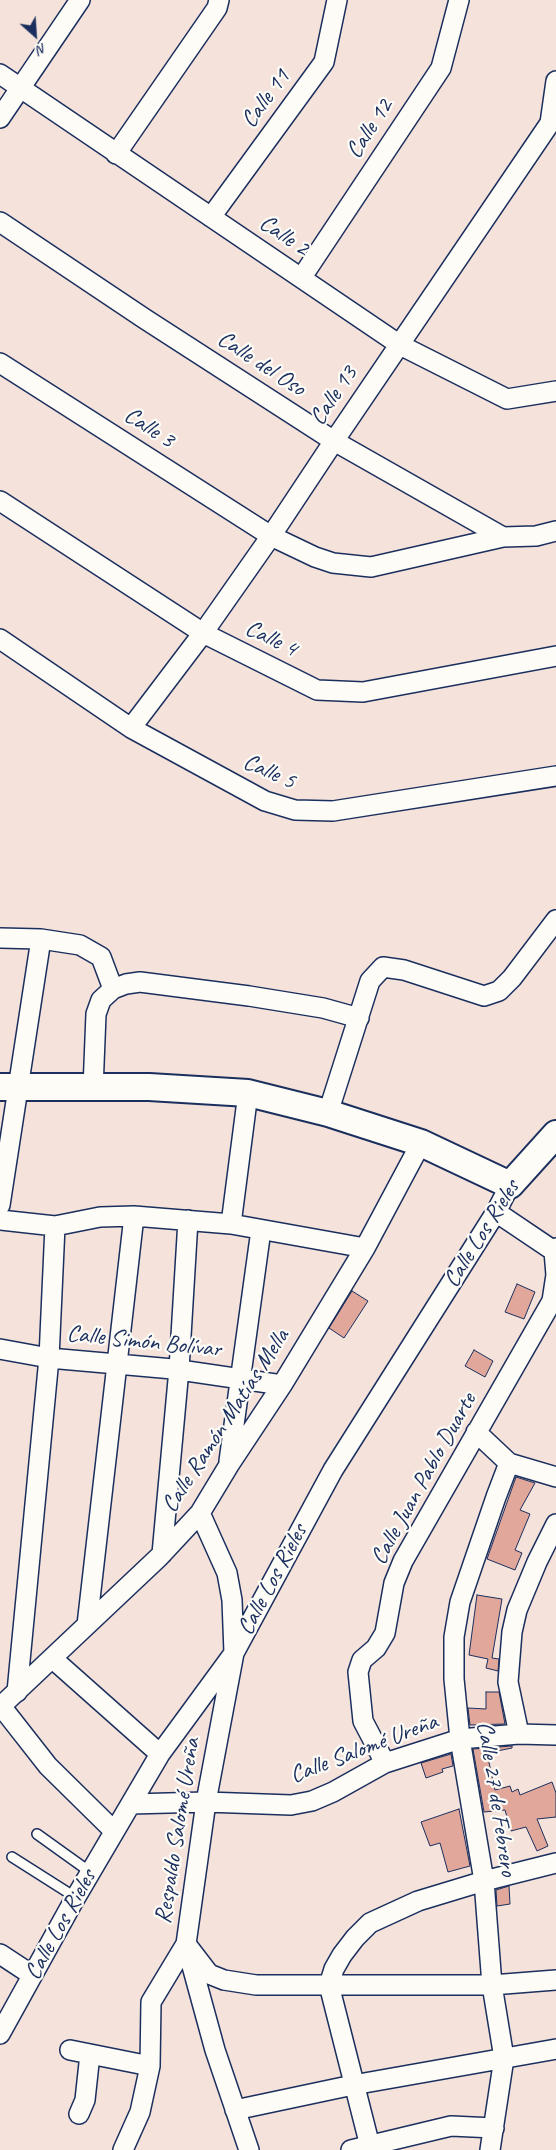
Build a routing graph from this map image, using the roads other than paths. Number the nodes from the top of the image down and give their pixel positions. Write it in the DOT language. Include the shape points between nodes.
graph roads {
  1 [pos="80,0"];
  2 [pos="219,0"];
  3 [pos="337,0"];
  4 [pos="459,0"];
  5 [pos="0,74"];
  6 [pos="556,81"];
  7 [pos="22,88"];
  8 [pos="0,118"];
  9 [pos="116,154"];
  10 [pos="211,216"];
  11 [pos="0,222"];
  12 [pos="302,277"];
  13 [pos="400,344"];
  14 [pos="0,363"];
  15 [pos="556,391"];
  16 [pos="334,441"];
  17 [pos="0,501"];
  18 [pos="556,531"];
  19 [pos="271,536"];
  20 [pos="503,537"];
  21 [pos="203,634"];
  22 [pos="0,639"];
  23 [pos="556,656"];
  24 [pos="131,728"];
  25 [pos="556,776"];
  26 [pos="556,920"];
  27 [pos="0,938"];
  28 [pos="41,939"];
  29 [pos="114,989"];
  30 [pos="359,1018"];
  31 [pos="8,1088"];
  32 [pos="93,1089"];
  33 [pos="248,1093"];
  34 [pos="328,1113"];
  35 [pos="556,1134"];
  36 [pos="421,1143"];
  37 [pos="510,1185"];
  38 [pos="0,1205"];
  39 [pos="496,1212"];
  40 [pos="134,1216"];
  41 [pos="0,1220"];
  42 [pos="188,1220"];
  43 [pos="232,1224"];
  44 [pos="55,1226"];
  45 [pos="261,1230"];
  46 [pos="365,1248"];
  47 [pos="555,1249"];
  48 [pos="554,1302"];
  49 [pos="0,1349"];
  50 [pos="49,1358"];
  51 [pos="117,1363"];
  52 [pos="179,1370"];
  53 [pos="240,1378"];
  54 [pos="282,1385"];
  55 [pos="476,1432"];
  56 [pos="509,1463"];
  57 [pos="228,1465"];
  58 [pos="556,1477"];
  59 [pos="200,1513"];
  60 [pos="556,1524"];
  61 [pos="162,1554"];
  62 [pos="87,1625"];
  63 [pos="234,1653"];
  64 [pos="53,1659"];
  65 [pos="16,1692"];
  66 [pos="0,1707"];
  67 [pos="519,1734"];
  68 [pos="556,1734"];
  69 [pos="460,1739"];
  70 [pos="160,1754"];
  71 [pos="385,1763"];
  72 [pos="206,1802"];
  73 [pos="130,1804"];
  74 [pos="114,1831"];
  75 [pos="37,1834"];
  76 [pos="12,1857"];
  77 [pos="556,1864"];
  78 [pos="90,1872"];
  79 [pos="484,1881"];
  80 [pos="75,1897"];
  81 [pos="186,1944"];
  82 [pos="0,1954"];
  83 [pos="32,1975"];
  84 [pos="556,1980"];
  85 [pos="329,1985"];
  86 [pos="492,1985"];
  87 [pos="0,2034"];
  88 [pos="556,2049"];
  89 [pos="70,2050"];
  90 [pos="90,2054"];
  91 [pos="504,2058"];
  92 [pos="150,2066"];
  93 [pos="353,2085"];
  94 [pos="235,2110"];
  95 [pos="79,2114"];
  96 [pos="494,2128"];
  97 [pos="370,2147"];
  98 [pos="123,2150"];
  99 [pos="249,2150"];
  100 [pos="351,2150"];
  101 [pos="490,2150"];
  1 -- 7 [label="street"];
  2 -- 9 [label="street" via="217,8"];
  3 -- 10 [label="street, Calle 11" via="324,62"];
  4 -- 12 [label="street, Calle 12" via="441,68"];
  5 -- 7 [label="street, Calle 2"];
  6 -- 13 [label="street, Calle 13" via="550,123"];
  7 -- 8 [label="street"];
  7 -- 9 [label="street, Calle 2"];
  9 -- 10 [label="street, Calle 2"];
  10 -- 12 [label="street, Calle 2"];
  11 -- 16 [label="street, Calle del Oso"];
  12 -- 13 [label="street, Calle 2"];
  13 -- 15 [label="street, Calle 2" via="507,399"];
  13 -- 16 [label="street, Calle 13"];
  14 -- 19 [label="street, Calle 3"];
  16 -- 19 [label="street, Calle 13"];
  16 -- 20 [label="street, Calle del Oso"];
  17 -- 21 [label="street, Calle 4"];
  18 -- 20 [label="street, Calle 3" via="536,536"];
  19 -- 20 [label="street, Calle 3" via="333,563 371,567"];
  19 -- 21 [label="street, Calle 13"];
  21 -- 23 [label="street, Calle 4" via="317,690 363,692"];
  21 -- 24 [label="street, Calle 13"];
  22 -- 24 [label="street, Calle 5"];
  24 -- 25 [label="street, Calle 5" via="265,802 295,810 333,811"];
  26 -- 30 [label="street" via="499,991 484,996 404,970 383,967 370,981"];
  27 -- 28 [label="street"];
  28 -- 29 [label="street" via="80,945 100,957"];
  28 -- 31 [label="street"];
  29 -- 30 [label="street" via="140,982 323,1008"];
  29 -- 32 [label="street" via="101,1000 96,1014"];
  30 -- 34 [label="street"];
  31 -- 32 [label="street"];
  31 -- 38 [label="street"];
  32 -- 33 [label="street" via="149,1087"];
  33 -- 34 [label="street"];
  33 -- 43 [label="street"];
  34 -- 36 [label="street"];
  35 -- 37 [label="street, Calle Los Rieles"];
  36 -- 37 [label="street"];
  36 -- 46 [label="street, Calle Ramón Matías Mella"];
  37 -- 39 [label="street, Calle Los Rieles"];
  39 -- 47 [label="street"];
  39 -- 63 [label="street, Calle Los Rieles" via="333,1470"];
  40 -- 42 [label="street"];
  40 -- 44 [label="street" via="100,1217"];
  40 -- 51 [label="street"];
  41 -- 44 [label="street"];
  42 -- 43 [label="street"];
  42 -- 52 [label="street"];
  43 -- 45 [label="street"];
  44 -- 50 [label="street"];
  45 -- 46 [label="street"];
  45 -- 53 [label="street"];
  46 -- 54 [label="street, Calle Ramón Matías Mella"];
  47 -- 48 [label="street, Calle Juan Pablo Duarte"];
  48 -- 55 [label="street, Calle Juan Pablo Duarte"];
  49 -- 50 [label="street, Calle Simón Bolívar"];
  50 -- 51 [label="street, Calle Simón Bolívar"];
  50 -- 65 [label="street"];
  51 -- 52 [label="street, Calle Simón Bolívar"];
  51 -- 62 [label="street"];
  52 -- 53 [label="street, Calle Simón Bolívar"];
  52 -- 61 [label="street"];
  53 -- 54 [label="street, Calle Simón Bolívar"];
  53 -- 57 [label="street"];
  54 -- 57 [label="street, Calle Ramón Matías Mella"];
  55 -- 56 [label="street"];
  55 -- 71 [label="street, Calle Juan Pablo Duarte" via="403,1562 394,1583 385,1633 376,1648 362,1660 358,1672 363,1721"];
  56 -- 58 [label="street"];
  56 -- 69 [label="street, Calle 27 de Febrero" via="460,1602 454,1662"];
  57 -- 59 [label="street, Calle Ramón Matías Mella"];
  59 -- 61 [label="street, Calle Ramón Matías Mella"];
  59 -- 63 [label="street, Respaldo Salomé Ureña" via="227,1573 232,1600"];
  60 -- 67 [label="street" via="537,1562 512,1632 508,1682"];
  61 -- 62 [label="street, Calle Ramón Matías Mella"];
  62 -- 64 [label="street, Calle Ramón Matías Mella"];
  63 -- 70 [label="street, Calle Los Rieles"];
  63 -- 72 [label="street, Respaldo Salomé Ureña"];
  64 -- 65 [label="street, Calle Ramón Matías Mella"];
  64 -- 70 [label="street"];
  65 -- 66 [label="street, Calle Ramón Matías Mella"];
  66 -- 74 [label="street" via="48,1766"];
  67 -- 68 [label="street, Calle Salomé Ureña"];
  67 -- 69 [label="street, Calle Salomé Ureña"];
  69 -- 71 [label="street, Calle Salomé Ureña"];
  69 -- 79 [label="street, Calle 27 de Febrero"];
  70 -- 73 [label="street, Calle Los Rieles"];
  71 -- 72 [label="street, Calle Salomé Ureña" via="312,1801 291,1805"];
  72 -- 73 [label="street, Calle Salomé Ureña"];
  72 -- 81 [label="street, Respaldo Salomé Ureña"];
  73 -- 74 [label="street, Calle Los Rieles"];
  74 -- 78 [label="street, Calle Los Rieles"];
  75 -- 78 [label="lane"];
  76 -- 80 [label="lane"];
  77 -- 79 [label="street"];
  78 -- 80 [label="street, Calle Los Rieles"];
  79 -- 85 [label="street" via="418,1902 370,1923 342,1955"];
  79 -- 86 [label="street, Calle 27 de Febrero"];
  80 -- 83 [label="street, Calle Los Rieles"];
  81 -- 85 [label="street" via="209,1974 224,1980 256,1985"];
  81 -- 92 [label="street, Respaldo Salomé Ureña" via="151,2002"];
  81 -- 94 [label="street"];
  82 -- 83 [label="street"];
  83 -- 87 [label="street, Calle Los Rieles"];
  84 -- 86 [label="street"];
  85 -- 86 [label="street"];
  85 -- 93 [label="street"];
  86 -- 91 [label="street, Calle 27 de Febrero"];
  88 -- 91 [label="street"];
  89 -- 90 [label="street"];
  90 -- 92 [label="street"];
  90 -- 95 [label="street" via="85,2100"];
  91 -- 93 [label="street"];
  91 -- 96 [label="street, Calle 27 de Febrero"];
  92 -- 98 [label="street, Respaldo Salomé Ureña" via="140,2112"];
  93 -- 94 [label="street"];
  93 -- 97 [label="street"];
  94 -- 99 [label="street"];
  96 -- 97 [label="street" via="451,2126"];
  96 -- 101 [label="street, Calle 27 de Febrero"];
  97 -- 100 [label="street"];
}
